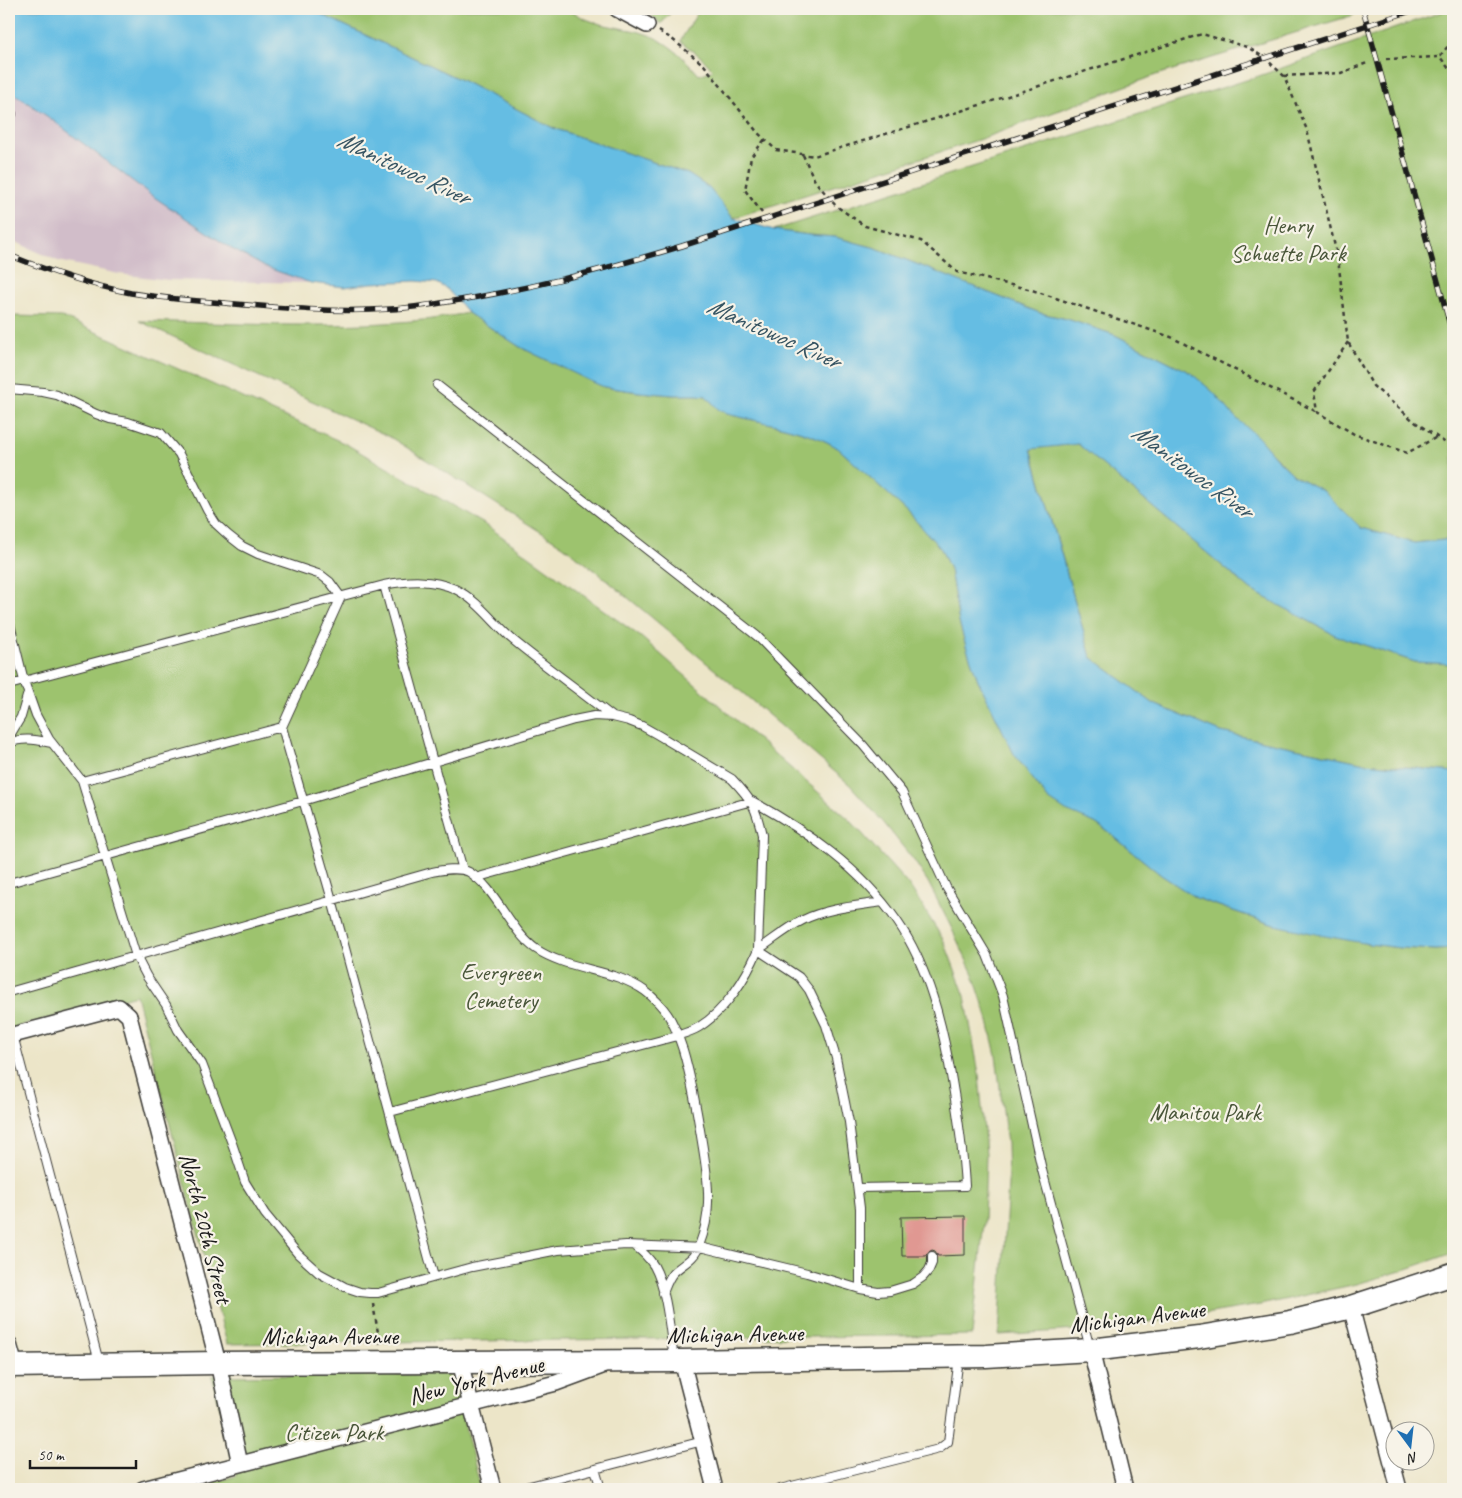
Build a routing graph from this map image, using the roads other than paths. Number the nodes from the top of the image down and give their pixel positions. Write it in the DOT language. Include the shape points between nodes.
graph roads {
  1 [pos="617,9"];
  2 [pos="646,25"];
  3 [pos="437,385"];
  4 [pos="9,389"];
  5 [pos="384,585"];
  6 [pos="341,597"];
  7 [pos="9,620"];
  8 [pos="24,681"];
  9 [pos="9,685"];
  10 [pos="28,694"];
  11 [pos="613,717"];
  12 [pos="282,727"];
  13 [pos="9,737"];
  14 [pos="9,743"];
  15 [pos="52,743"];
  16 [pos="434,762"];
  17 [pos="82,781"];
  18 [pos="303,801"];
  19 [pos="752,801"];
  20 [pos="106,856"];
  21 [pos="463,870"];
  22 [pos="475,878"];
  23 [pos="9,884"];
  24 [pos="332,900"];
  25 [pos="882,902"];
  26 [pos="758,950"];
  27 [pos="136,956"];
  28 [pos="9,992"];
  29 [pos="678,1035"];
  30 [pos="11,1036"];
  31 [pos="390,1112"];
  32 [pos="858,1188"];
  33 [pos="635,1246"];
  34 [pos="699,1248"];
  35 [pos="932,1256"];
  36 [pos="1453,1274"];
  37 [pos="434,1277"];
  38 [pos="860,1289"];
  39 [pos="663,1293"];
  40 [pos="1351,1307"];
  41 [pos="9,1344"];
  42 [pos="1091,1350"];
  43 [pos="960,1356"];
  44 [pos="614,1361"];
  45 [pos="678,1361"];
  46 [pos="460,1362"];
  47 [pos="218,1363"];
  48 [pos="100,1365"];
  49 [pos="12,1366"];
  50 [pos="471,1405"];
  51 [pos="702,1441"];
  52 [pos="240,1464"];
  53 [pos="595,1469"];
  54 [pos="143,1489"];
  55 [pos="493,1489"];
  56 [pos="518,1489"];
  57 [pos="601,1489"];
  58 [pos="715,1489"];
  59 [pos="780,1489"];
  60 [pos="1124,1489"];
  61 [pos="1399,1489"];
  1 -- 2 [label="street"];
  3 -- 42 [label="lane" via="757,636 863,746 902,792 946,888 988,955 1003,996 1042,1170"];
  4 -- 6 [label="lane" via="58,395 96,414 161,433 179,454 216,524 228,535 258,554 321,575"];
  5 -- 6 [label="lane"];
  5 -- 11 [label="lane" via="419,580 457,590 512,639"];
  5 -- 16 [label="lane"];
  6 -- 8 [label="lane"];
  6 -- 12 [label="lane"];
  7 -- 8 [label="lane"];
  8 -- 9 [label="lane"];
  8 -- 10 [label="lane"];
  10 -- 13 [label="lane" via="22,717"];
  10 -- 15 [label="lane"];
  11 -- 16 [label="lane" via="574,720"];
  11 -- 19 [label="lane" via="642,726 732,779"];
  12 -- 17 [label="lane"];
  12 -- 18 [label="lane"];
  14 -- 15 [label="lane" via="17,739"];
  15 -- 17 [label="lane"];
  16 -- 18 [label="lane"];
  16 -- 21 [label="lane"];
  17 -- 20 [label="lane"];
  18 -- 20 [label="lane"];
  18 -- 24 [label="lane"];
  19 -- 22 [label="lane"];
  19 -- 25 [label="lane" via="797,826 828,849"];
  19 -- 26 [label="lane" via="762,835"];
  20 -- 23 [label="lane"];
  20 -- 27 [label="lane"];
  21 -- 22 [label="lane"];
  21 -- 24 [label="lane" via="432,872"];
  22 -- 29 [label="lane" via="535,948 556,959 633,983 658,1003"];
  24 -- 27 [label="lane"];
  24 -- 31 [label="lane"];
  25 -- 26 [label="lane" via="815,915"];
  25 -- 32 [label="lane" via="910,943 934,1000 958,1114 965,1186"];
  26 -- 29 [label="lane" via="744,978 722,1006 698,1027"];
  26 -- 32 [label="lane" via="799,977 818,1006 844,1092"];
  27 -- 28 [label="lane"];
  27 -- 37 [label="lane" via="178,1030 202,1064 245,1182 265,1214 298,1254 319,1273 345,1287 370,1293"];
  29 -- 31 [label="lane"];
  29 -- 34 [label="lane" via="690,1075 704,1159 708,1201"];
  30 -- 47 [label="street, North 20th Street" via="119,1007 129,1016"];
  30 -- 48 [label="lane"];
  31 -- 37 [label="lane"];
  32 -- 38 [label="lane"];
  33 -- 34 [label="lane"];
  33 -- 37 [label="lane" via="558,1250"];
  33 -- 39 [label="lane" via="654,1266"];
  34 -- 38 [label="lane" via="729,1253"];
  34 -- 39 [label="lane" via="673,1273"];
  35 -- 38 [label="lane" via="929,1270 913,1284 890,1291"];
  36 -- 40 [label="street, Michigan Avenue"];
  39 -- 45 [label="lane"];
  40 -- 42 [label="street, Michigan Avenue" via="1290,1322"];
  40 -- 61 [label="street"];
  41 -- 49 [label="street"];
  42 -- 43 [label="street, Michigan Avenue"];
  42 -- 60 [label="street"];
  43 -- 45 [label="street, Michigan Avenue"];
  43 -- 59 [label="lane" via="948,1442 939,1449"];
  44 -- 45 [label="street, Michigan Avenue"];
  44 -- 46 [label="street, Michigan Avenue"];
  44 -- 50 [label="street, New York Avenue" via="556,1383"];
  45 -- 51 [label="street"];
  46 -- 47 [label="street, Michigan Avenue"];
  46 -- 50 [label="street"];
  47 -- 48 [label="street, Michigan Avenue"];
  47 -- 52 [label="street, North 20th Street"];
  48 -- 49 [label="street, Michigan Avenue"];
  50 -- 52 [label="street, New York Avenue"];
  50 -- 55 [label="street"];
  51 -- 53 [label="lane"];
  51 -- 58 [label="street"];
  52 -- 54 [label="street, New York Avenue"];
  53 -- 56 [label="lane"];
  53 -- 57 [label="lane"];
}
